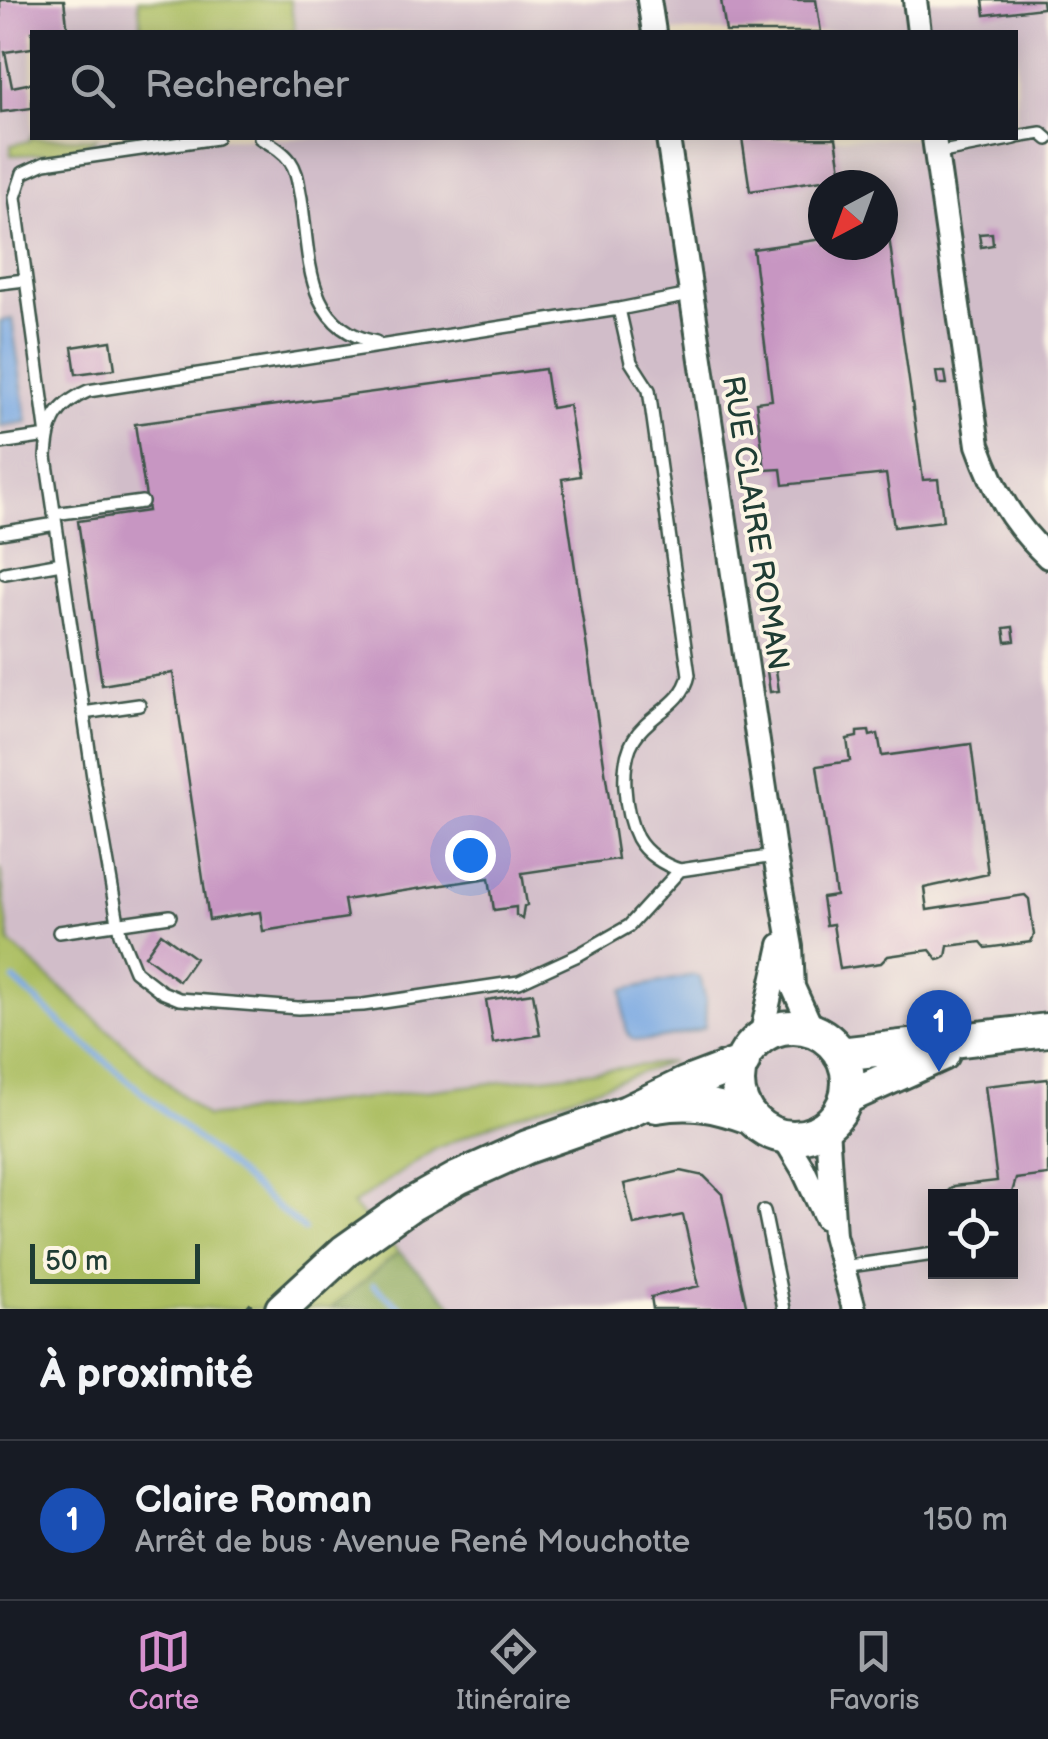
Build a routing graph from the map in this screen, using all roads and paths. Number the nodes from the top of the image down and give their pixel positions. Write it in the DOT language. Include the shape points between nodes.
graph roads {
  1 [pos="649,0"];
  2 [pos="914,0"];
  3 [pos="654,30"];
  4 [pos="919,30"];
  5 [pos="1018,137"];
  6 [pos="1048,139"];
  7 [pos="202,140"];
  8 [pos="263,140"];
  9 [pos="668,140"];
  10 [pos="992,140"];
  11 [pos="936,145"];
  12 [pos="25,280"];
  13 [pos="0,284"];
  14 [pos="690,295"];
  15 [pos="619,310"];
  16 [pos="383,344"];
  17 [pos="47,436"];
  18 [pos="0,442"];
  19 [pos="142,502"];
  20 [pos="55,520"];
  21 [pos="0,532"];
  22 [pos="1048,557"];
  23 [pos="61,563"];
  24 [pos="6,572"];
  25 [pos="139,705"];
  26 [pos="83,713"];
  27 [pos="774,856"];
  28 [pos="680,870"];
  29 [pos="170,916"];
  30 [pos="785,917"];
  31 [pos="118,924"];
  32 [pos="59,932"];
  33 [pos="1048,1030"];
  34 [pos="813,1031"];
  35 [pos="974,1040"];
  36 [pos="752,1050"];
  37 [pos="840,1054"];
  38 [pos="847,1097"];
  39 [pos="627,1112"];
  40 [pos="749,1117"];
  41 [pos="827,1127"];
  42 [pos="783,1136"];
  43 [pos="764,1211"];
  44 [pos="834,1235"];
  45 [pos="928,1255"];
  46 [pos="842,1267"];
  47 [pos="282,1309"];
  48 [pos="784,1309"];
  49 [pos="854,1309"];
  1 -- 3 [label="street"];
  2 -- 4 [label="street"];
  5 -- 6 [label="lane" via="1041,132"];
  7 -- 12 [label="lane" via="44,163 23,173 15,196"];
  8 -- 16 [label="lane" via="296,173 318,301 354,336"];
  9 -- 14 [label="street, RUE CLAIRE ROMAN"];
  10 -- 11 [label="lane"];
  11 -- 22 [label="street" via="978,445 995,492"];
  12 -- 13 [label="lane"];
  12 -- 17 [label="lane"];
  14 -- 15 [label="lane"];
  14 -- 27 [label="street, RUE CLAIRE ROMAN"];
  15 -- 16 [label="lane"];
  15 -- 28 [label="lane" via="631,362 649,390 688,675 680,696 633,740 626,790 638,838 658,860"];
  16 -- 17 [label="lane" via="88,391 54,416"];
  17 -- 18 [label="lane"];
  17 -- 20 [label="lane"];
  19 -- 20 [label="lane"];
  20 -- 21 [label="lane"];
  20 -- 23 [label="lane"];
  23 -- 24 [label="lane"];
  23 -- 26 [label="lane"];
  25 -- 26 [label="lane"];
  26 -- 31 [label="lane"];
  27 -- 28 [label="lane"];
  27 -- 30 [label="street, RUE CLAIRE ROMAN"];
  28 -- 31 [label="lane" via="629,926 518,982 363,1005 282,1008 179,999 135,971"];
  29 -- 31 [label="lane"];
  30 -- 34 [label="street, RUE CLAIRE ROMAN" via="793,987"];
  30 -- 36 [label="street, RUE CLAIRE ROMAN" via="778,966"];
  31 -- 32 [label="lane"];
  33 -- 35 [label="street"];
  34 -- 36 [label="street" via="787,1028"];
  34 -- 37 [label="street"];
  35 -- 37 [label="street"];
  35 -- 38 [label="street"];
  36 -- 39 [label="street"];
  36 -- 40 [label="street" via="738,1084"];
  37 -- 38 [label="street"];
  38 -- 41 [label="street"];
  39 -- 40 [label="street" via="696,1102"];
  39 -- 47 [label="street" via="527,1146 410,1205 345,1251"];
  40 -- 42 [label="street"];
  41 -- 42 [label="street"];
  41 -- 44 [label="street"];
  42 -- 44 [label="street"];
  43 -- 48 [label="lane"];
  44 -- 46 [label="street"];
  45 -- 46 [label="lane"];
  46 -- 49 [label="street"];
}
